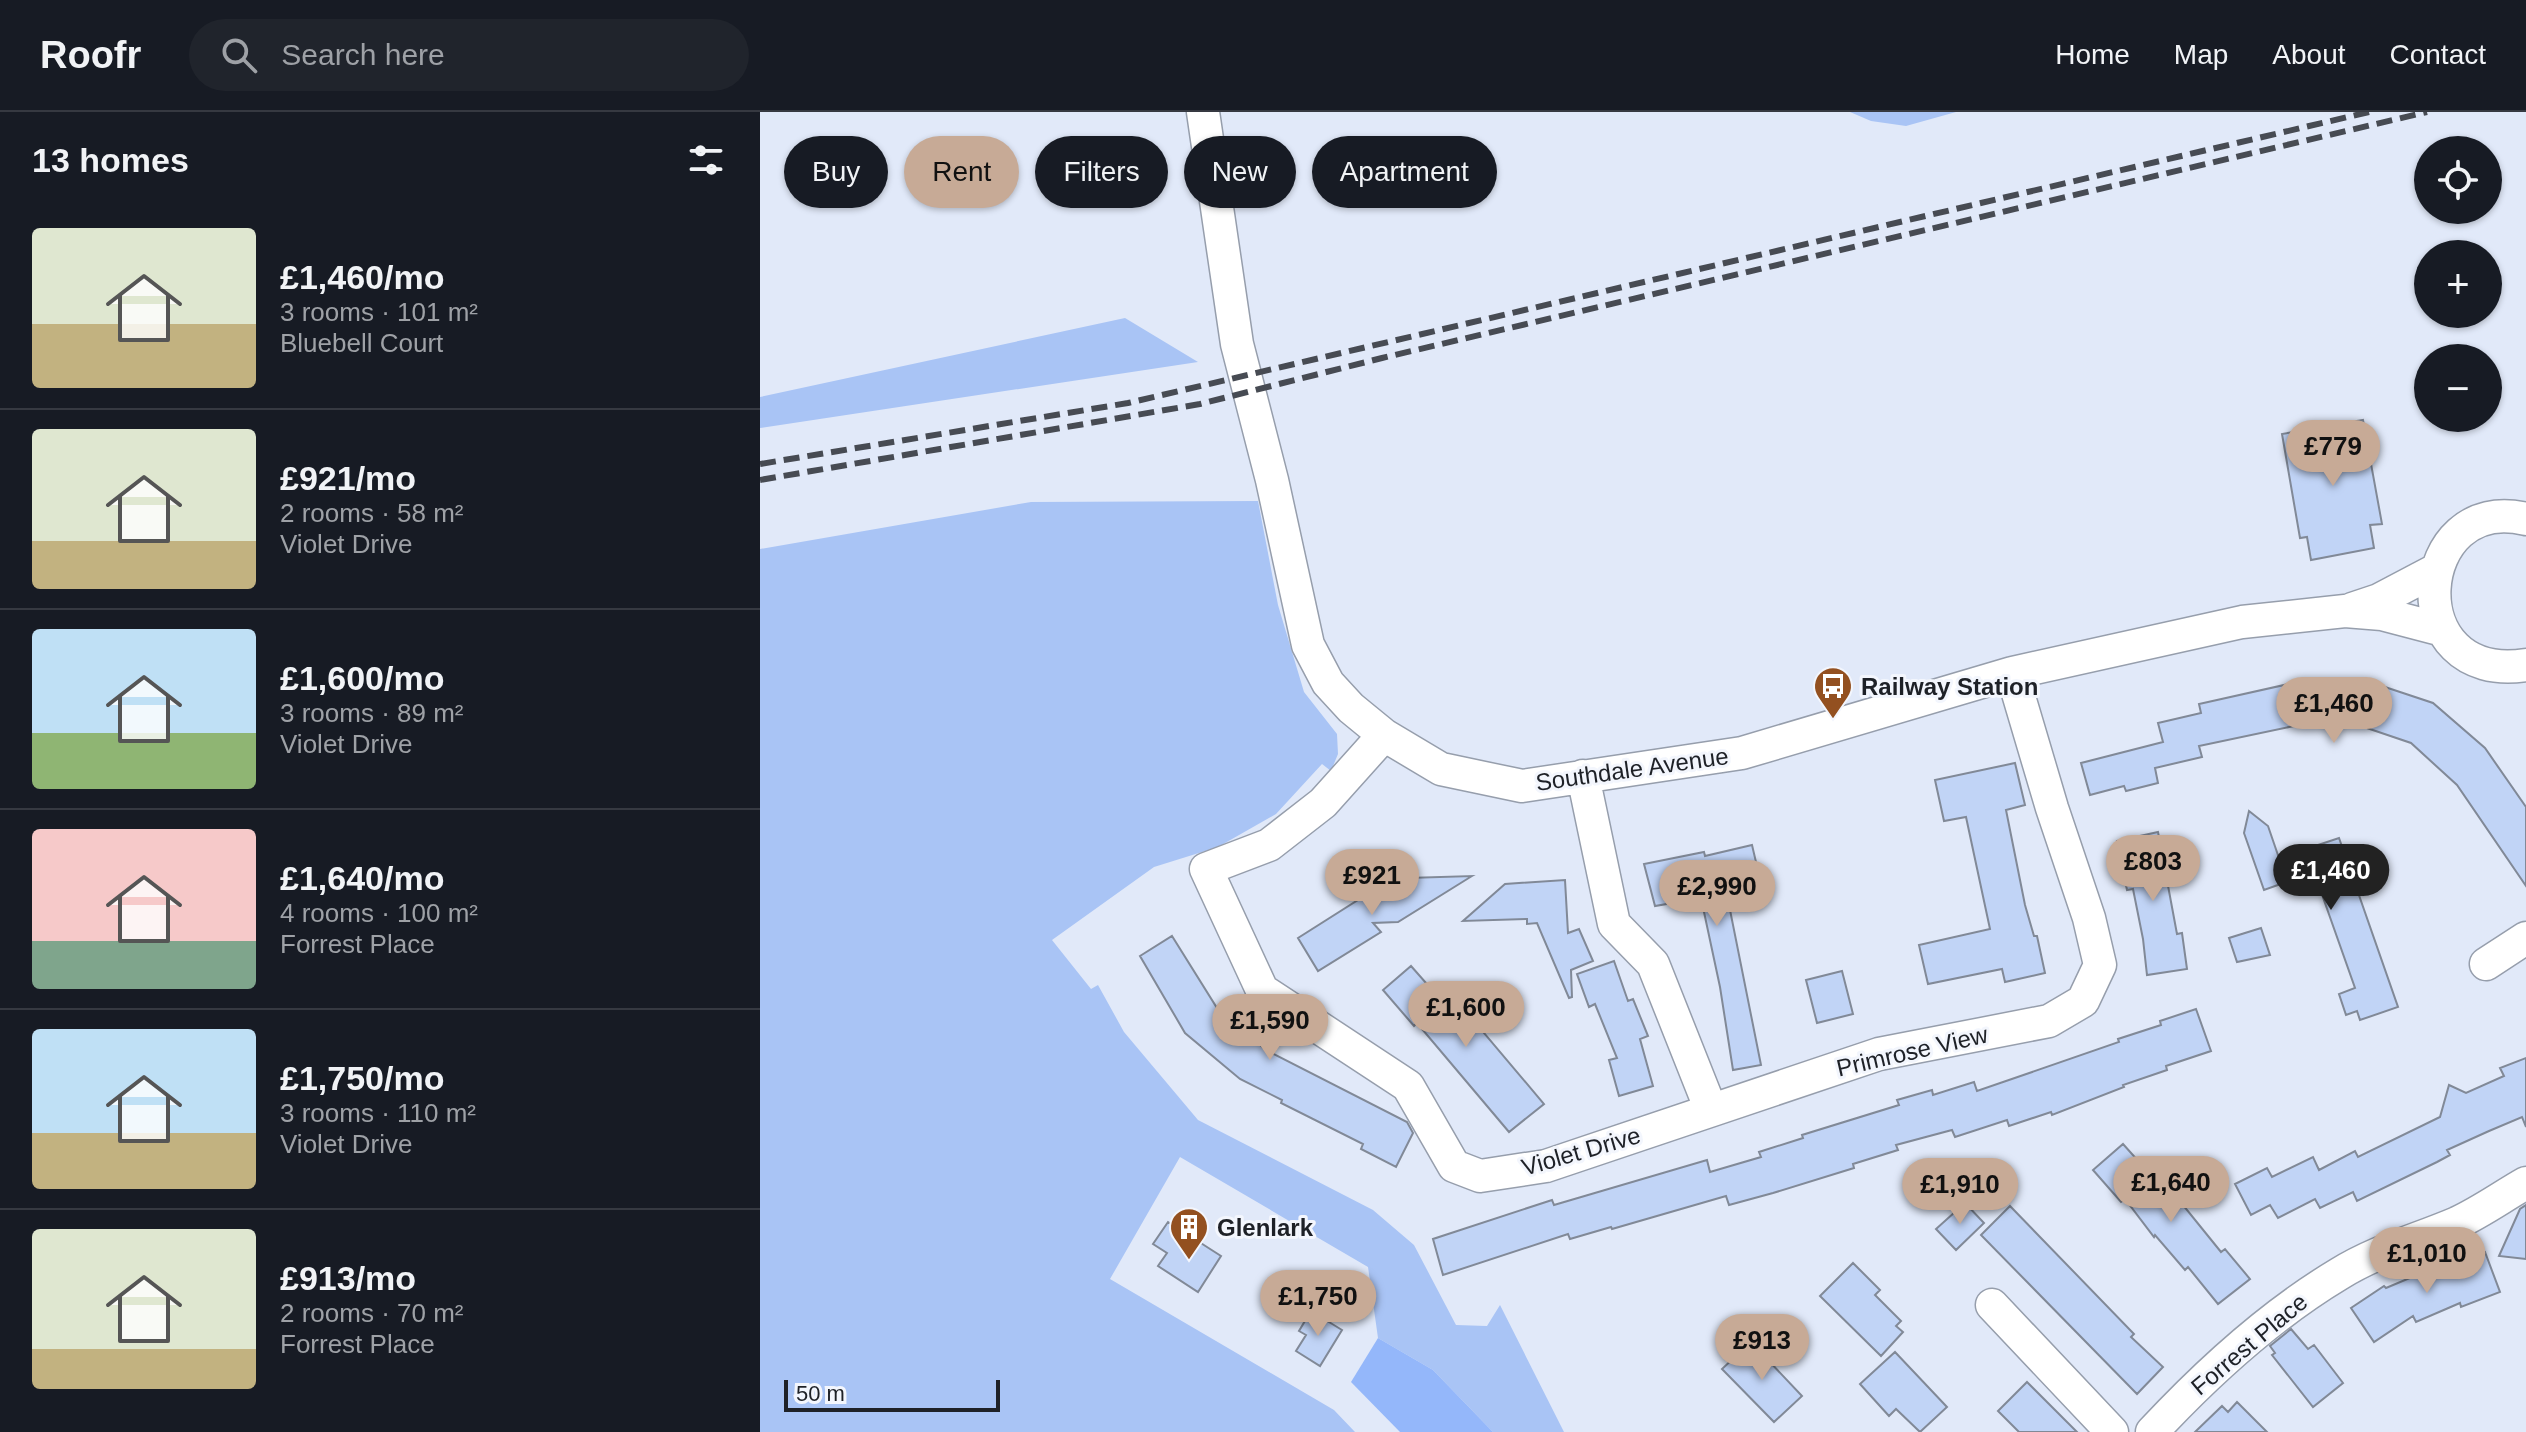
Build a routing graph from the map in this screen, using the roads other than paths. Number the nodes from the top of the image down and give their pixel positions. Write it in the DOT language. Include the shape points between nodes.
graph roads {
  1 [pos="1203,112"];
  2 [pos="2526,519"];
  3 [pos="2436,570"];
  4 [pos="2345,611"];
  5 [pos="2443,630"];
  6 [pos="2521,672"];
  7 [pos="2012,673"];
  8 [pos="1384,735"];
  9 [pos="1583,776"];
  10 [pos="2526,938"];
  11 [pos="2486,964"];
  12 [pos="1711,1110"];
  13 [pos="2526,1183"];
  14 [pos="1992,1305"];
  15 [pos="2112,1432"];
  16 [pos="2152,1432"];
  1 -- 8 [label="street, Southdale Avenue" via="1237,344 1308,645 1328,683"];
  2 -- 3 [label="street" via="2479,522 2446,549"];
  3 -- 4 [label="street, Southdale Avenue"];
  3 -- 5 [label="street" via="2434,601"];
  4 -- 5 [label="street, Southdale Avenue" via="2382,614"];
  4 -- 7 [label="street, Southdale Avenue" via="2199,630"];
  5 -- 6 [label="street" via="2472,658"];
  7 -- 9 [label="street, Southdale Avenue" via="1742,753"];
  7 -- 12 [label="street, Primrose View" via="2100,965 2083,1001 2049,1021 1879,1054"];
  8 -- 9 [label="street, Southdale Avenue" via="1441,769 1522,786"];
  8 -- 12 [label="street, Violet Drive" via="1323,803 1269,845 1206,869 1262,990 1408,1086 1454,1166 1480,1176 1546,1166"];
  9 -- 12 [label="street" via="1614,924 1653,964"];
  10 -- 11 [label="street"];
  13 -- 16 [label="street, Forrest Place" via="2459,1222 2378,1253 2328,1280 2195,1386"];
  14 -- 15 [label="street"];
}
